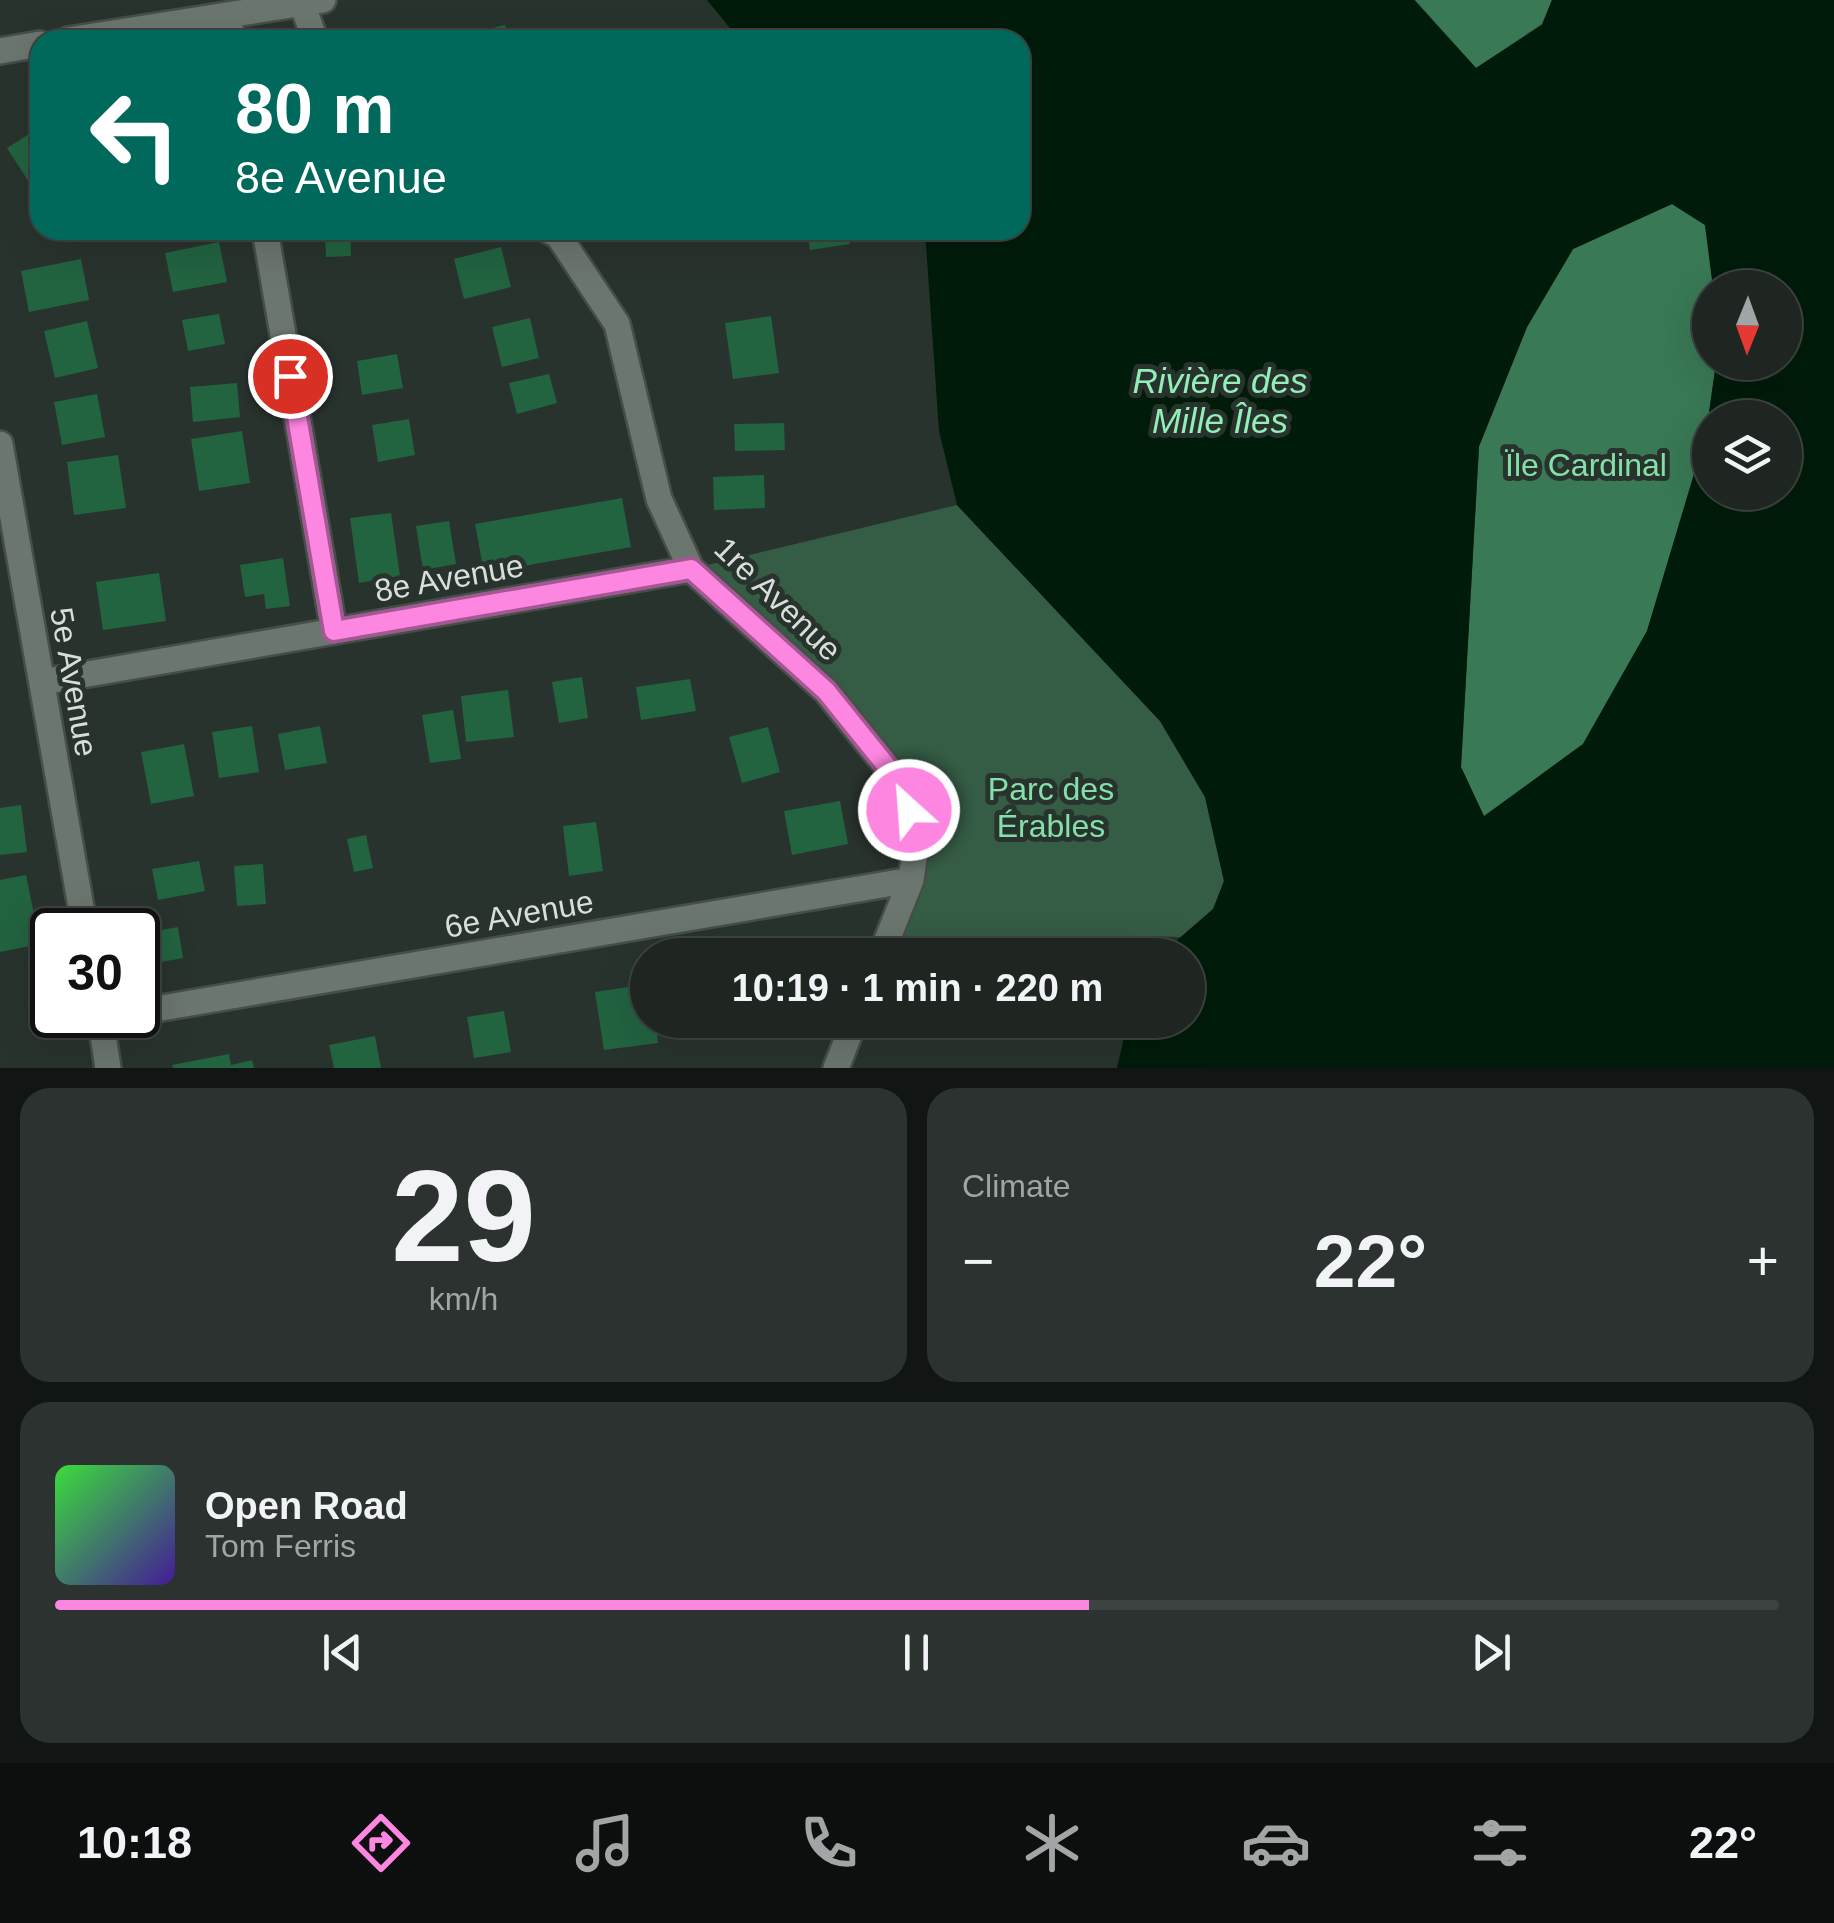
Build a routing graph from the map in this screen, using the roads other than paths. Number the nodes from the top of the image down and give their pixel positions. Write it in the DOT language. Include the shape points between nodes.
graph roads {
  1 [pos="312,2"];
  2 [pos="230,28"];
  3 [pos="203,30"];
  4 [pos="313,30"];
  5 [pos="30,46"];
  6 [pos="0,51"];
  7 [pos="267,240"];
  8 [pos="562,240"];
  9 [pos="0,444"];
  10 [pos="691,569"];
  11 [pos="334,631"];
  12 [pos="42,682"];
  13 [pos="911,880"];
  14 [pos="81,908"];
  15 [pos="888,938"];
  16 [pos="160,1008"];
  17 [pos="107,1038"];
  18 [pos="848,1038"];
  19 [pos="108,1068"];
  20 [pos="836,1068"];
  1 -- 2 [label="street"];
  1 -- 4 [label="street"];
  2 -- 3 [label="street"];
  5 -- 6 [label="street"];
  7 -- 11 [label="street"];
  8 -- 10 [label="street, 1re Avenue" via="617,324 659,499"];
  9 -- 12 [label="street, 5e Avenue"];
  10 -- 11 [label="street, 8e Avenue"];
  10 -- 13 [label="street, 1re Avenue" via="826,691 901,784 916,837"];
  11 -- 12 [label="street, 8e Avenue"];
  12 -- 14 [label="street, 5e Avenue"];
  13 -- 15 [label="street, 1re Avenue"];
  13 -- 16 [label="street, 6e Avenue"];
  17 -- 19 [label="street"];
  18 -- 20 [label="street"];
}
